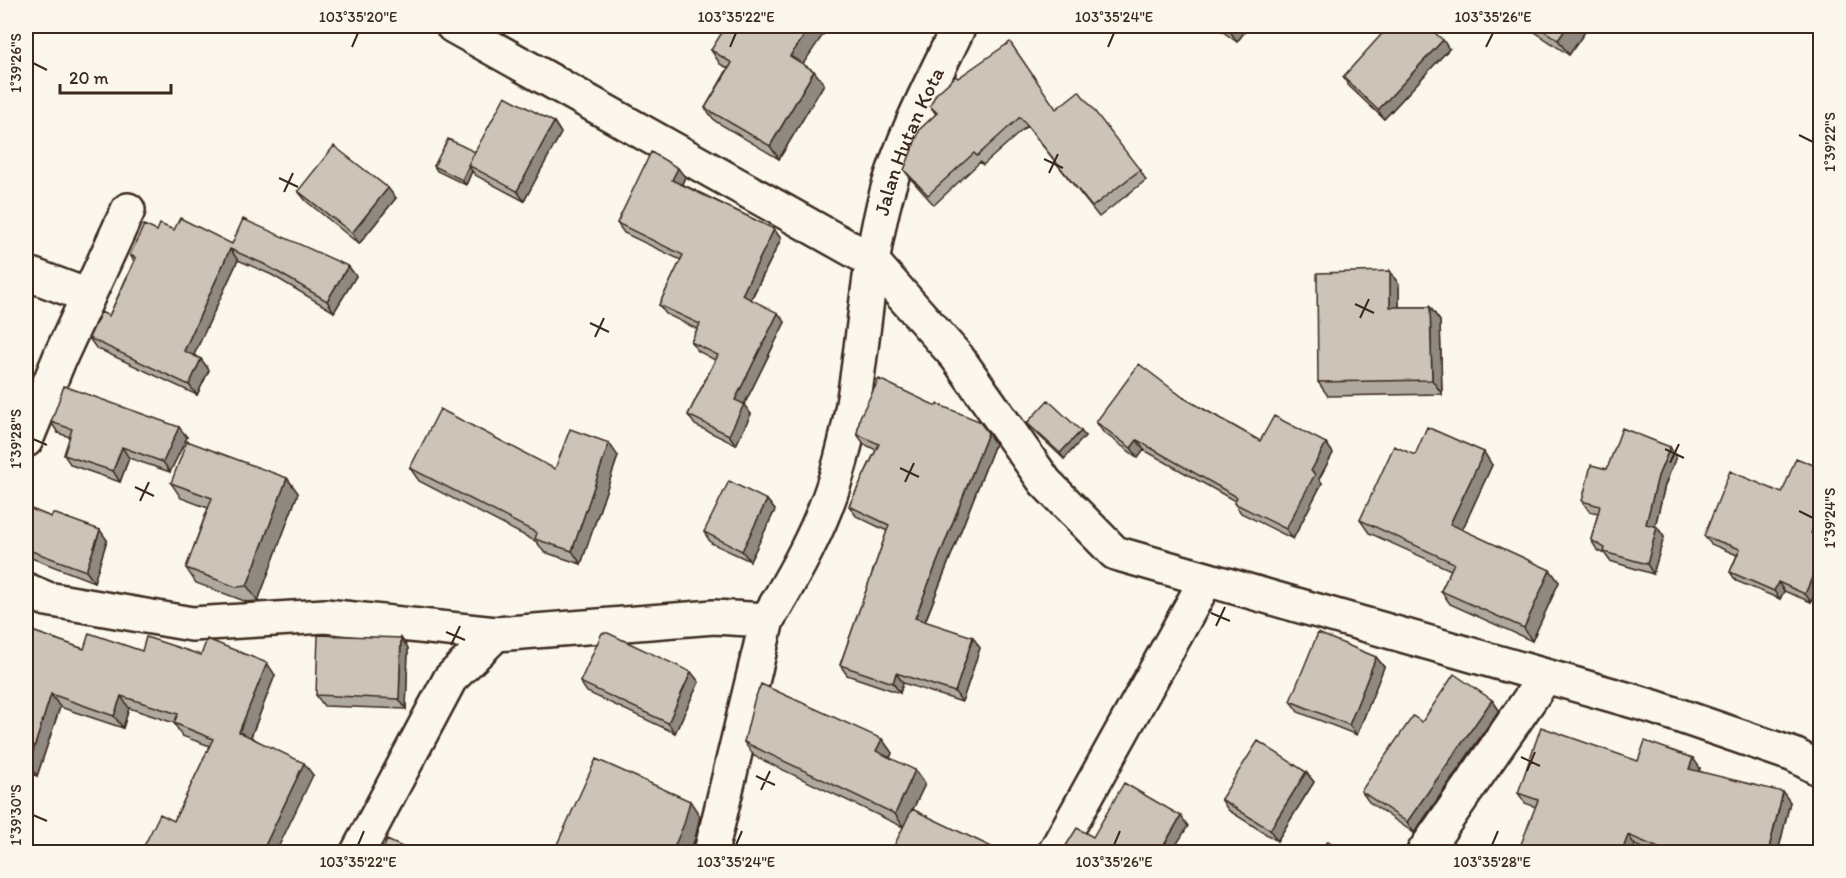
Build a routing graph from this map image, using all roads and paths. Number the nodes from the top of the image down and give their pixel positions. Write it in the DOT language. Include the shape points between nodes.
graph roads {
  1 [pos="453,26"];
  2 [pos="959,26"];
  3 [pos="128,210"];
  4 [pos="871,260"];
  5 [pos="26,273"];
  6 [pos="88,296"];
  7 [pos="26,440"];
  8 [pos="1206,580"];
  9 [pos="26,590"];
  10 [pos="767,620"];
  11 [pos="496,634"];
  12 [pos="1545,677"];
  13 [pos="1821,769"];
  14 [pos="358,852"];
  15 [pos="711,852"];
  16 [pos="1055,852"];
  17 [pos="1424,852"];
  1 -- 4 [label="street"];
  2 -- 4 [label="street, Jalan Hutan Kota" via="913,122 888,191"];
  3 -- 6 [label="street"];
  4 -- 8 [label="street" via="957,357 1046,482 1114,553"];
  4 -- 10 [label="street, Jalan Hutan Kota" via="849,427 836,478 797,569"];
  5 -- 6 [label="street"];
  6 -- 7 [label="street"];
  8 -- 12 [label="street"];
  8 -- 16 [label="street"];
  9 -- 11 [label="street" via="47,598 192,624 325,616"];
  10 -- 11 [label="street" via="714,617"];
  10 -- 15 [label="street, Jalan Hutan Kota"];
  11 -- 14 [label="street" via="450,680"];
  12 -- 13 [label="street" via="1654,707 1794,755"];
  12 -- 17 [label="street"];
}
